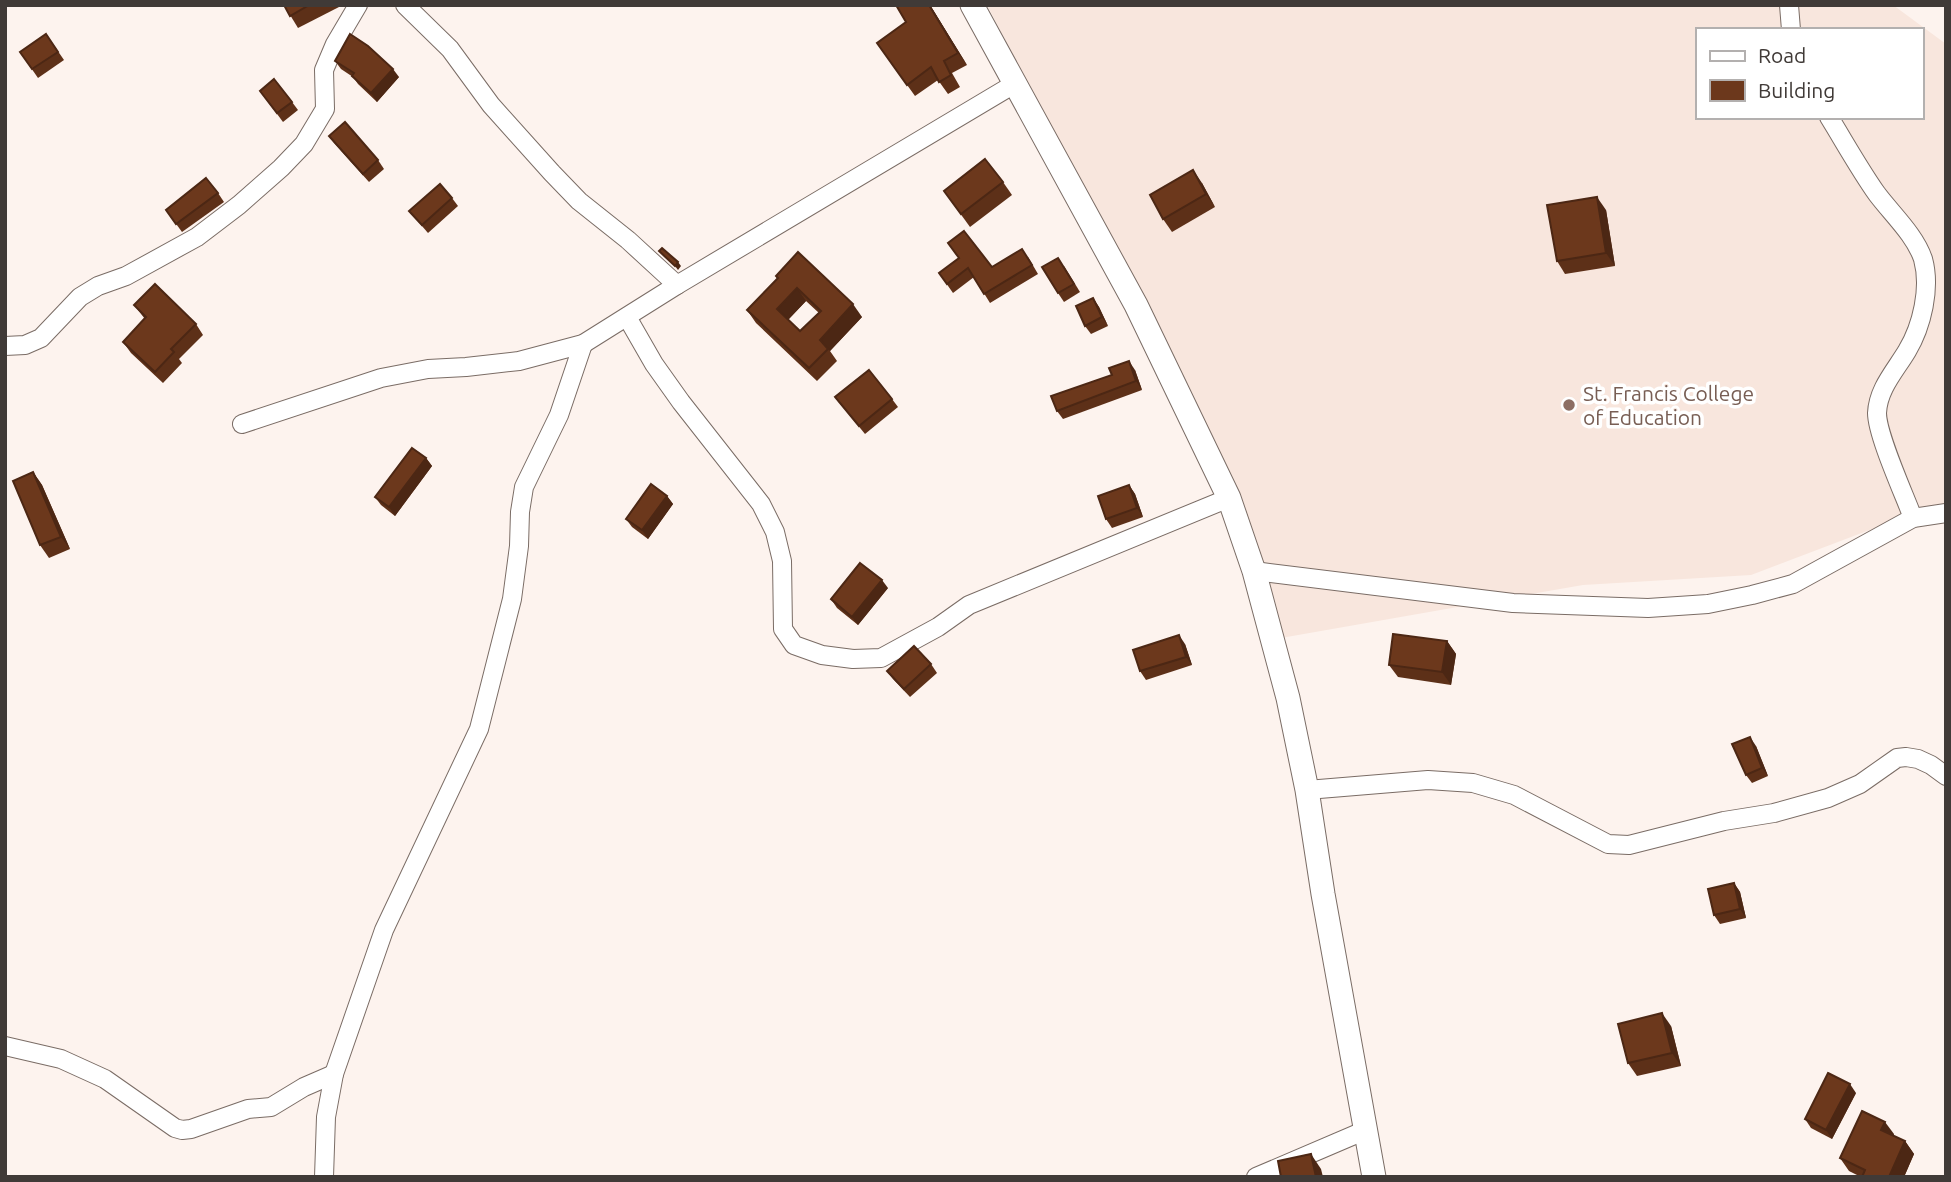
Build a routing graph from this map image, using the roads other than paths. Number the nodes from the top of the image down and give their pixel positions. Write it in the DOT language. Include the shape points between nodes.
graph roads {
  1 [pos="358,5"];
  2 [pos="405,5"];
  3 [pos="972,5"];
  4 [pos="1789,5"];
  5 [pos="1791,28"];
  6 [pos="1016,83"];
  7 [pos="1830,119"];
  8 [pos="677,285"];
  9 [pos="627,317"];
  10 [pos="583,344"];
  11 [pos="5,346"];
  12 [pos="242,424"];
  13 [pos="1229,498"];
  14 [pos="1946,513"];
  15 [pos="1913,518"];
  16 [pos="1254,571"];
  17 [pos="1946,776"];
  18 [pos="1307,790"];
  19 [pos="5,1046"];
  20 [pos="334,1074"];
  21 [pos="1366,1130"];
  22 [pos="324,1177"];
  23 [pos="1256,1177"];
  24 [pos="1374,1177"];
  1 -- 11 [label="street" via="324,70 325,109 304,144 281,168 197,237 80,297 41,338"];
  2 -- 8 [label="street" via="450,49 491,105 579,201"];
  3 -- 6 [label="main road"];
  4 -- 5 [label="street"];
  6 -- 8 [label="street"];
  6 -- 13 [label="main road" via="1136,305"];
  7 -- 15 [label="street" via="1922,258 1926,281 1920,323 1880,394 1877,414"];
  8 -- 9 [label="street"];
  9 -- 10 [label="street"];
  9 -- 13 [label="street" via="654,364 761,504 782,561 783,629 794,645 822,654 881,658 969,605"];
  10 -- 12 [label="street" via="519,361 381,378"];
  10 -- 20 [label="street" via="559,415 524,487 512,599 479,729 384,930"];
  13 -- 16 [label="main road"];
  14 -- 15 [label="street"];
  15 -- 16 [label="street" via="1793,584 1708,604 1513,603"];
  16 -- 18 [label="main road"];
  17 -- 18 [label="street" via="1918,759 1897,758 1860,784 1828,797 1629,845 1608,844 1514,795 1473,783 1428,780"];
  18 -- 21 [label="main road"];
  19 -- 20 [label="street" via="61,1059 105,1079 182,1130 248,1109 271,1107"];
  20 -- 22 [label="street" via="326,1117"];
  21 -- 23 [label="street"];
  21 -- 24 [label="main road"];
}
